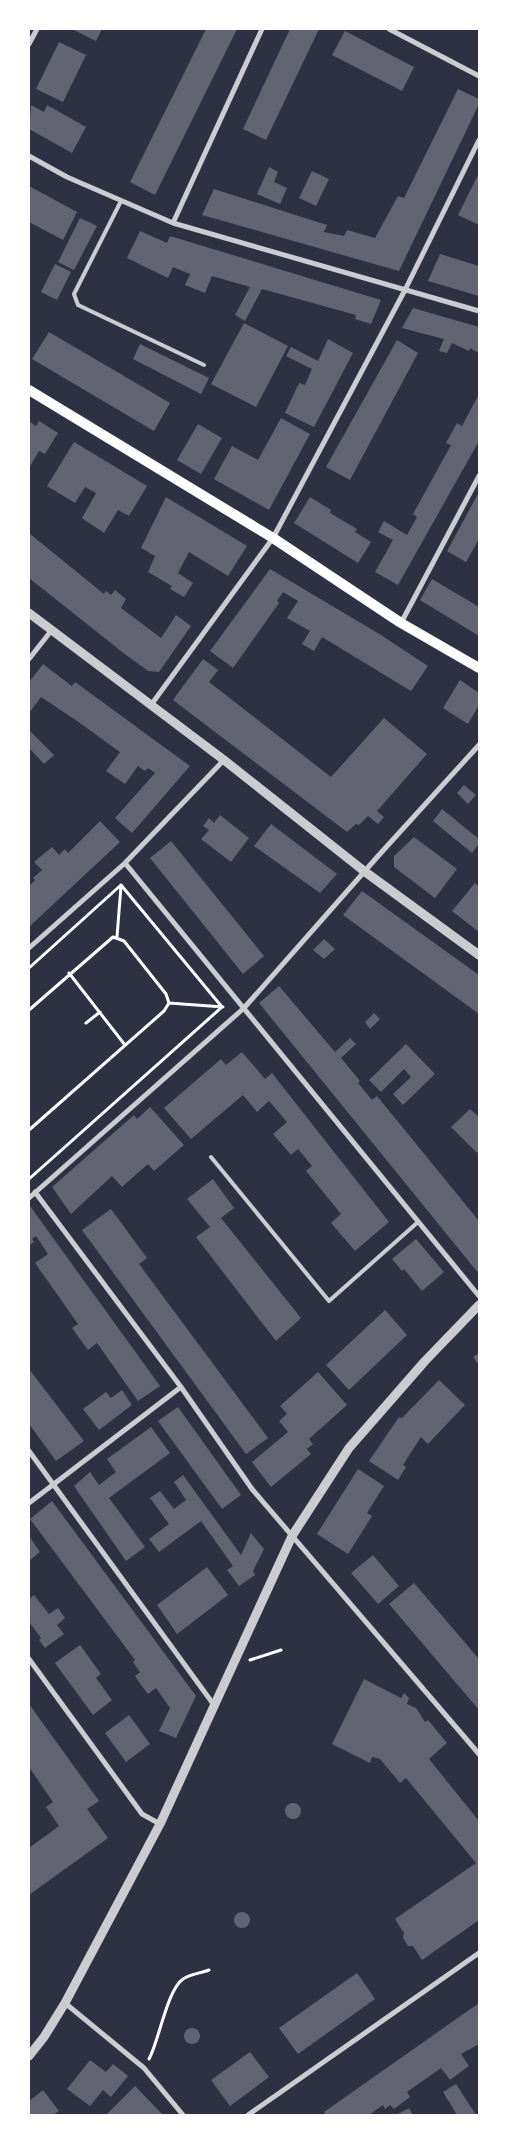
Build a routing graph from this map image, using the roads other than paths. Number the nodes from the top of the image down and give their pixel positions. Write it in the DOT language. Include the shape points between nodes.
graph roads {
  1 [pos="37,29"];
  2 [pos="262,29"];
  3 [pos="389,29"];
  4 [pos="29,44"];
  5 [pos="479,76"];
  6 [pos="479,140"];
  7 [pos="29,156"];
  8 [pos="121,201"];
  9 [pos="173,224"];
  10 [pos="405,290"];
  11 [pos="479,311"];
  12 [pos="204,365"];
  13 [pos="29,390"];
  14 [pos="479,476"];
  15 [pos="272,538"];
  16 [pos="29,613"];
  17 [pos="401,623"];
  18 [pos="51,631"];
  19 [pos="29,659"];
  20 [pos="479,668"];
  21 [pos="151,706"];
  22 [pos="479,745"];
  23 [pos="224,760"];
  24 [pos="125,863"];
  25 [pos="364,871"];
  26 [pos="29,948"];
  27 [pos="479,955"];
  28 [pos="244,1008"];
  29 [pos="211,1157"];
  30 [pos="35,1192"];
  31 [pos="29,1198"];
  32 [pos="418,1222"];
  33 [pos="479,1296"];
  34 [pos="479,1306"];
  35 [pos="181,1387"];
  36 [pos="29,1451"];
  37 [pos="53,1484"];
  38 [pos="29,1503"];
  39 [pos="292,1536"];
  40 [pos="29,1659"];
  41 [pos="214,1704"];
  42 [pos="479,1754"];
  43 [pos="160,1824"];
  44 [pos="479,1953"];
  45 [pos="65,2004"];
  46 [pos="29,2056"];
  47 [pos="183,2115"];
  48 [pos="248,2115"];
  1 -- 4 [label="street"];
  2 -- 9 [label="street"];
  3 -- 5 [label="street"];
  6 -- 10 [label="street"];
  7 -- 8 [label="street"];
  8 -- 9 [label="street"];
  8 -- 12 [label="lane" via="74,294 78,306"];
  9 -- 10 [label="street"];
  10 -- 11 [label="street"];
  10 -- 15 [label="street"];
  13 -- 15 [label="main road"];
  14 -- 17 [label="street"];
  15 -- 17 [label="main road"];
  15 -- 21 [label="street"];
  16 -- 18 [label="street"];
  17 -- 20 [label="main road"];
  18 -- 19 [label="street"];
  18 -- 21 [label="street"];
  21 -- 23 [label="street"];
  22 -- 25 [label="street"];
  23 -- 24 [label="street"];
  23 -- 25 [label="street"];
  24 -- 26 [label="street"];
  24 -- 28 [label="street"];
  25 -- 27 [label="street"];
  25 -- 28 [label="street"];
  28 -- 30 [label="street"];
  28 -- 32 [label="street"];
  29 -- 32 [label="lane" via="329,1301"];
  30 -- 31 [label="street"];
  30 -- 35 [label="street"];
  32 -- 33 [label="street"];
  34 -- 39 [label="street" via="425,1361 349,1448"];
  35 -- 37 [label="street"];
  35 -- 39 [label="street" via="252,1489"];
  36 -- 37 [label="street"];
  37 -- 38 [label="street"];
  37 -- 41 [label="street"];
  39 -- 41 [label="street"];
  39 -- 42 [label="street"];
  40 -- 43 [label="street" via="142,1814"];
  41 -- 43 [label="street"];
  43 -- 45 [label="street"];
  44 -- 48 [label="street"];
  45 -- 46 [label="street"];
  45 -- 47 [label="street" via="144,2068"];
}
